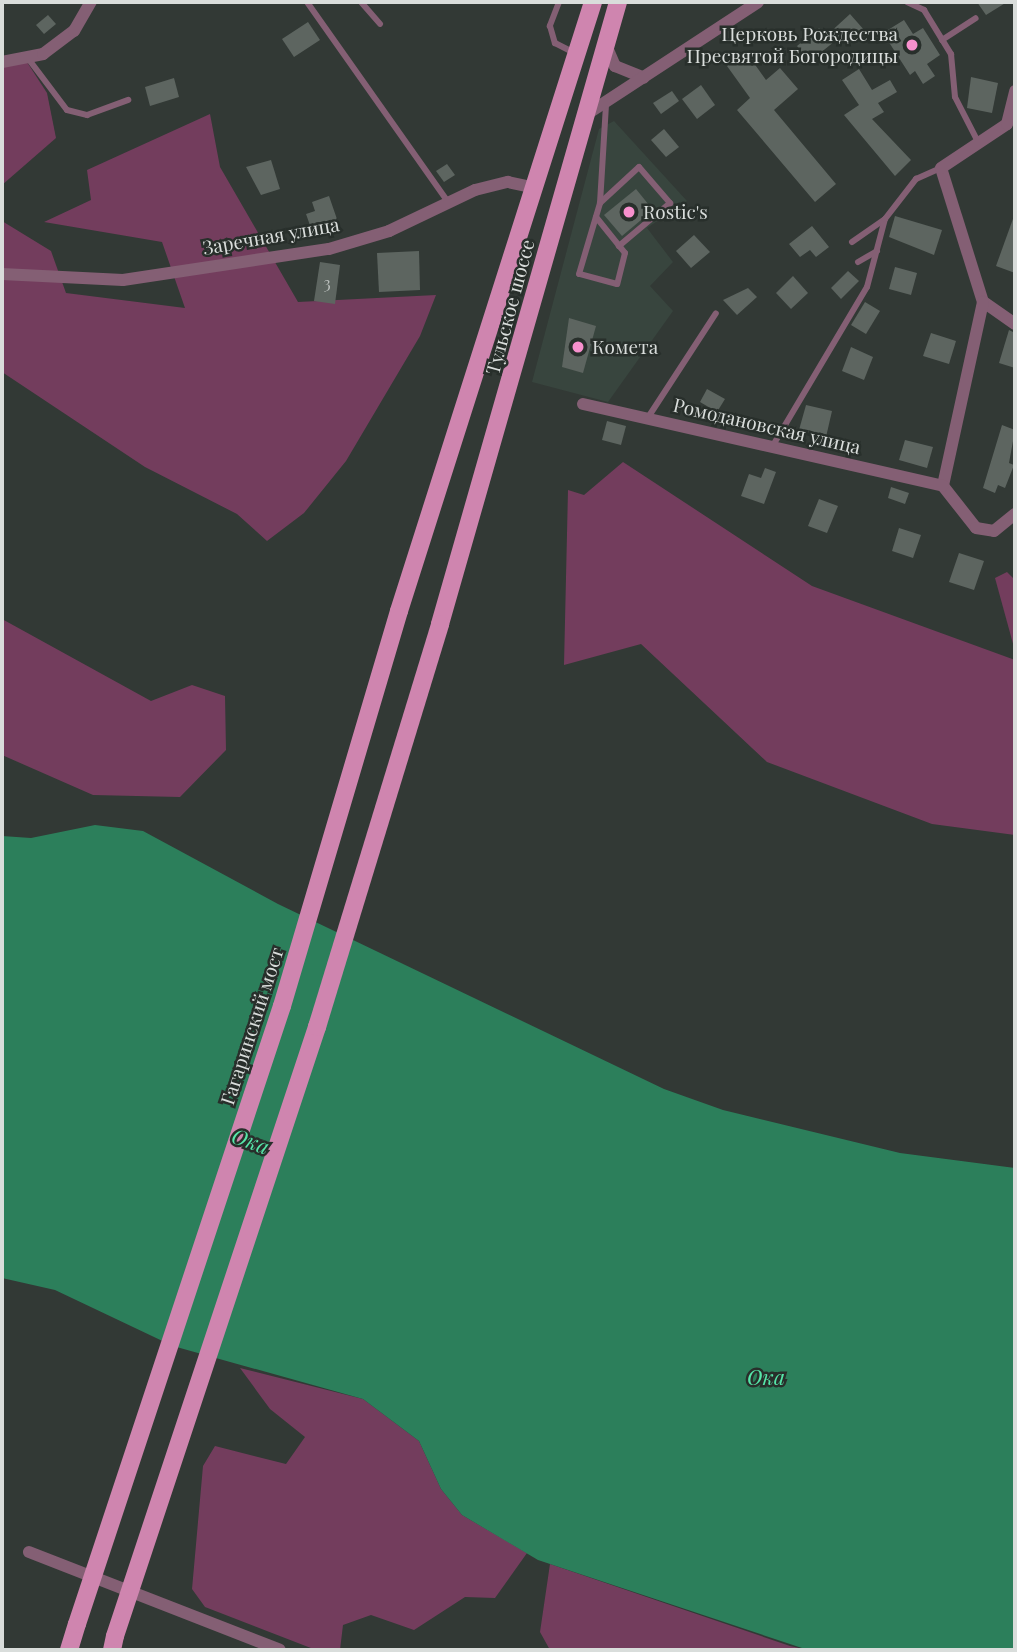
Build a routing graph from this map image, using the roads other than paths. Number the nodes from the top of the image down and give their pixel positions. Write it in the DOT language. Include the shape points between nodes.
graph roads {
  1 [pos="90,2"];
  2 [pos="307,2"];
  3 [pos="361,2"];
  4 [pos="559,2"];
  5 [pos="593,2"];
  6 [pos="618,2"];
  7 [pos="758,2"];
  8 [pos="907,2"];
  9 [pos="976,18"];
  10 [pos="380,24"];
  11 [pos="942,40"];
  12 [pos="606,43"];
  13 [pos="576,54"];
  14 [pos="27,57"];
  15 [pos="2,62"];
  16 [pos="644,78"];
  17 [pos="1015,91"];
  18 [pos="128,100"];
  19 [pos="606,106"];
  20 [pos="584,116"];
  21 [pos="980,147"];
  22 [pos="941,168"];
  23 [pos="536,188"];
  24 [pos="448,202"];
  25 [pos="600,203"];
  26 [pos="596,217"];
  27 [pos="885,219"];
  28 [pos="852,242"];
  29 [pos="620,246"];
  30 [pos="877,251"];
  31 [pos="858,262"];
  32 [pos="2,274"];
  33 [pos="983,302"];
  34 [pos="716,313"];
  35 [pos="1015,324"];
  36 [pos="583,404"];
  37 [pos="647,419"];
  38 [pos="772,447"];
  39 [pos="943,486"];
  40 [pos="1015,514"];
  41 [pos="399,611"];
  42 [pos="29,1552"];
  43 [pos="113,1646"];
  44 [pos="69,1650"];
  45 [pos="280,1650"];
  1 -- 14 [label="street" via="74,31"];
  2 -- 24 [label="lane"];
  3 -- 10 [label="lane"];
  4 -- 13 [label="lane" via="550,26 555,43"];
  5 -- 13 [label="main road, Тульское шоссе"];
  6 -- 12 [label="main road, Тульское шоссе"];
  7 -- 16 [label="street"];
  8 -- 11 [label="lane" via="924,10"];
  9 -- 11 [label="lane"];
  11 -- 21 [label="lane" via="951,54 955,97"];
  12 -- 16 [label="street" via="615,66"];
  12 -- 20 [label="main road, Тульское шоссе"];
  13 -- 23 [label="main road, Тульское шоссе"];
  14 -- 15 [label="street"];
  14 -- 18 [label="lane" via="67,110 86,115"];
  16 -- 19 [label="street"];
  17 -- 21 [label="street" via="1007,124"];
  19 -- 20 [label="street"];
  19 -- 25 [label="lane"];
  20 -- 43 [label="main road, Тульское шоссе, bridge" via="440,624 317,1027"];
  21 -- 22 [label="street"];
  22 -- 27 [label="lane" via="916,179"];
  22 -- 33 [label="street"];
  23 -- 24 [label="street, Заречная улица" via="508,182"];
  23 -- 41 [label="main road, Тульское шоссе"];
  24 -- 32 [label="street, Заречная улица" via="389,231 329,249 123,280"];
  25 -- 26 [label="lane"];
  25 -- 29 [label="lane" via="639,167 670,203"];
  26 -- 29 [label="lane"];
  26 -- 29 [label="lane" via="579,274 617,284 625,253"];
  27 -- 28 [label="lane"];
  27 -- 30 [label="lane"];
  30 -- 31 [label="lane"];
  30 -- 38 [label="lane" via="867,287"];
  33 -- 35 [label="street"];
  33 -- 39 [label="street"];
  34 -- 37 [label="lane"];
  36 -- 37 [label="street, Ромодановская улица"];
  37 -- 38 [label="street, Ромодановская улица"];
  38 -- 39 [label="street, Ромодановская улица"];
  39 -- 40 [label="street" via="976,528 994,531"];
  41 -- 44 [label="main road, Гагаринский мост, bridge" via="282,1006"];
  42 -- 45 [label="street"];
}
